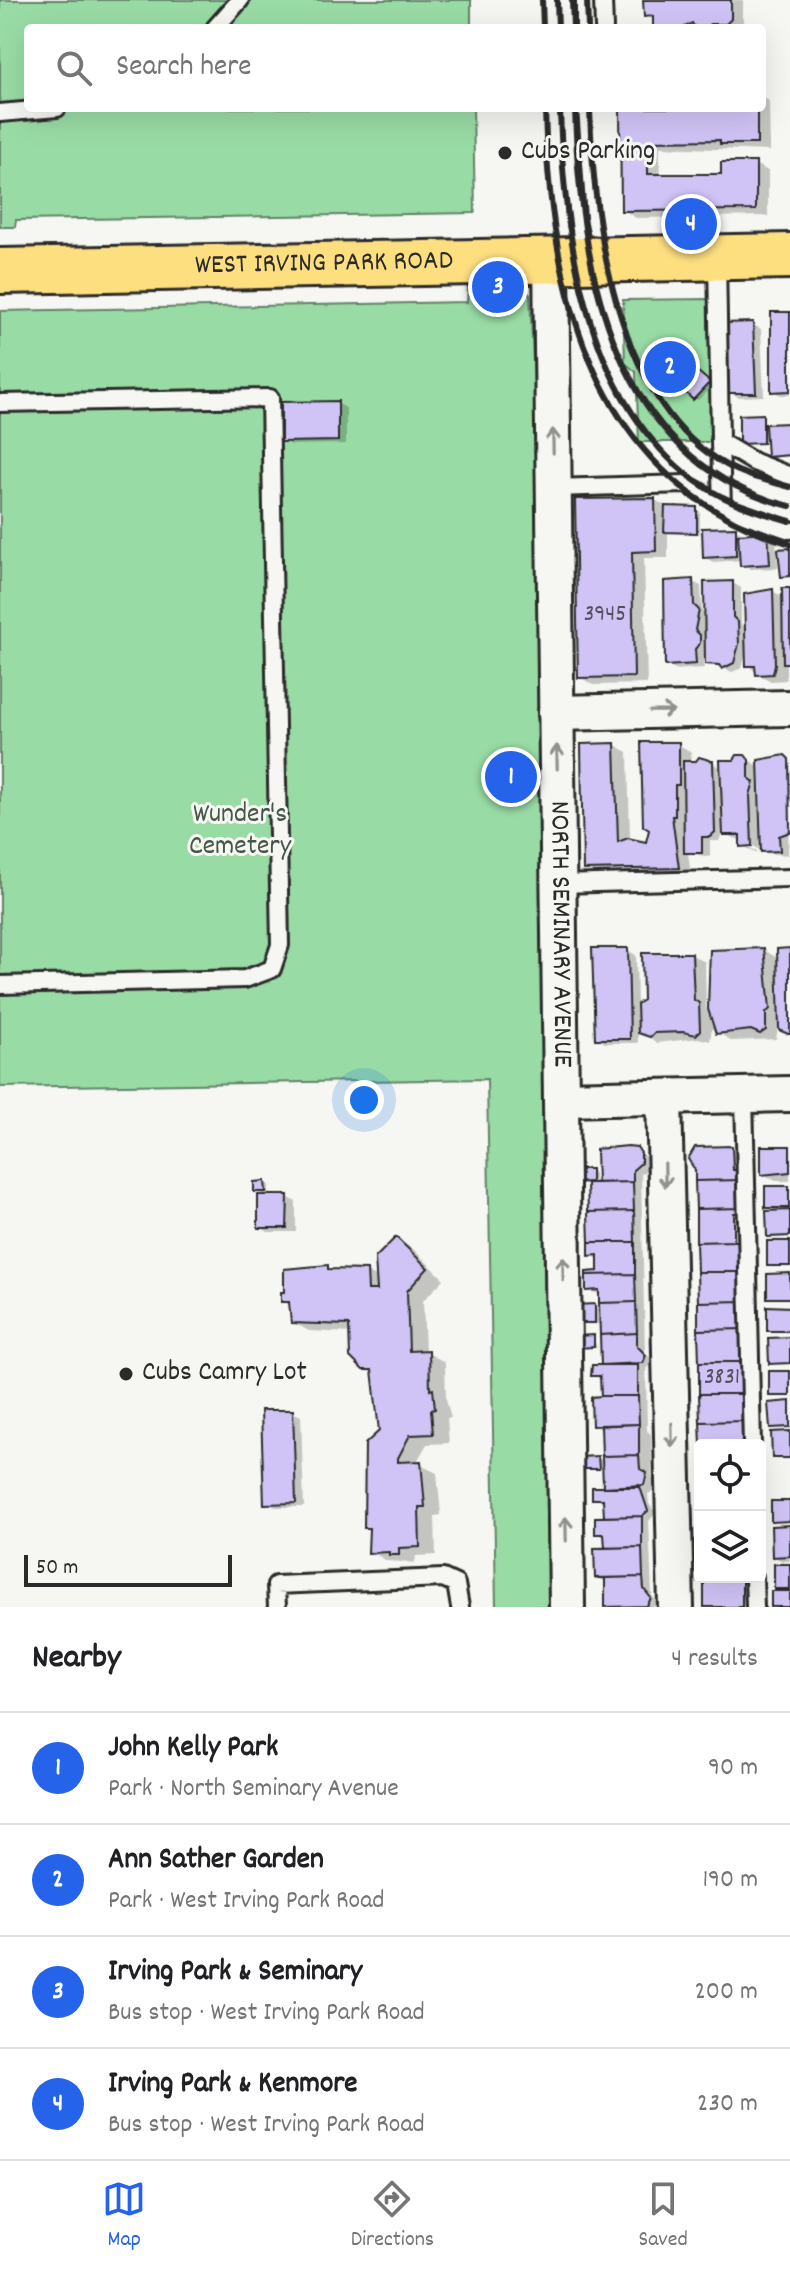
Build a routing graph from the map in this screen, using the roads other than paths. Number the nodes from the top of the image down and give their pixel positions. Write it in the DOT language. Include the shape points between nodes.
graph roads {
  1 [pos="240,0"];
  2 [pos="566,0"];
  3 [pos="603,0"];
  4 [pos="219,24"];
  5 [pos="566,24"];
  6 [pos="604,24"];
  7 [pos="24,111"];
  8 [pos="568,112"];
  9 [pos="0,113"];
  10 [pos="790,256"];
  11 [pos="717,257"];
  12 [pos="567,260"];
  13 [pos="0,271"];
  14 [pos="0,403"];
  15 [pos="720,442"];
  16 [pos="790,476"];
  17 [pos="553,488"];
  18 [pos="722,505"];
  19 [pos="790,530"];
  20 [pos="790,708"];
  21 [pos="556,713"];
  22 [pos="790,878"];
  23 [pos="558,884"];
  24 [pos="0,985"];
  25 [pos="790,1094"];
  26 [pos="744,1095"];
  27 [pos="664,1097"];
  28 [pos="561,1099"];
  29 [pos="752,1439"];
  30 [pos="754,1583"];
  31 [pos="277,1607"];
  32 [pos="460,1607"];
  33 [pos="567,1607"];
  34 [pos="676,1607"];
  35 [pos="755,1607"];
  1 -- 4 [label="lane"];
  2 -- 5 [label="lane"];
  3 -- 6 [label="lane"];
  7 -- 9 [label="lane"];
  8 -- 12 [label="lane" via="576,219"];
  10 -- 11 [label="main road, WEST IRVING PARK ROAD"];
  11 -- 12 [label="main road, WEST IRVING PARK ROAD"];
  11 -- 15 [label="lane"];
  12 -- 13 [label="main road, WEST IRVING PARK ROAD"];
  17 -- 12 [label="street, NORTH SEMINARY AVENUE, one-way"];
  14 -- 24 [label="lane" via="270,398 280,945 272,969 245,979"];
  15 -- 16 [label="lane"];
  15 -- 18 [label="lane"];
  17 -- 18 [label="lane" via="686,484"];
  17 -- 21 [label="street, NORTH SEMINARY AVENUE"];
  18 -- 19 [label="lane"];
  21 -- 20 [label="street, one-way"];
  23 -- 21 [label="street, NORTH SEMINARY AVENUE, one-way"];
  22 -- 23 [label="lane"];
  23 -- 28 [label="street, NORTH SEMINARY AVENUE"];
  25 -- 26 [label="street"];
  26 -- 27 [label="street"];
  26 -- 29 [label="lane"];
  27 -- 28 [label="street"];
  27 -- 34 [label="street, one-way"];
  33 -- 28 [label="street, NORTH SEMINARY AVENUE, one-way"];
  30 -- 35 [label="lane"];
  31 -- 32 [label="lane" via="276,1585 443,1578 456,1584"];
}
